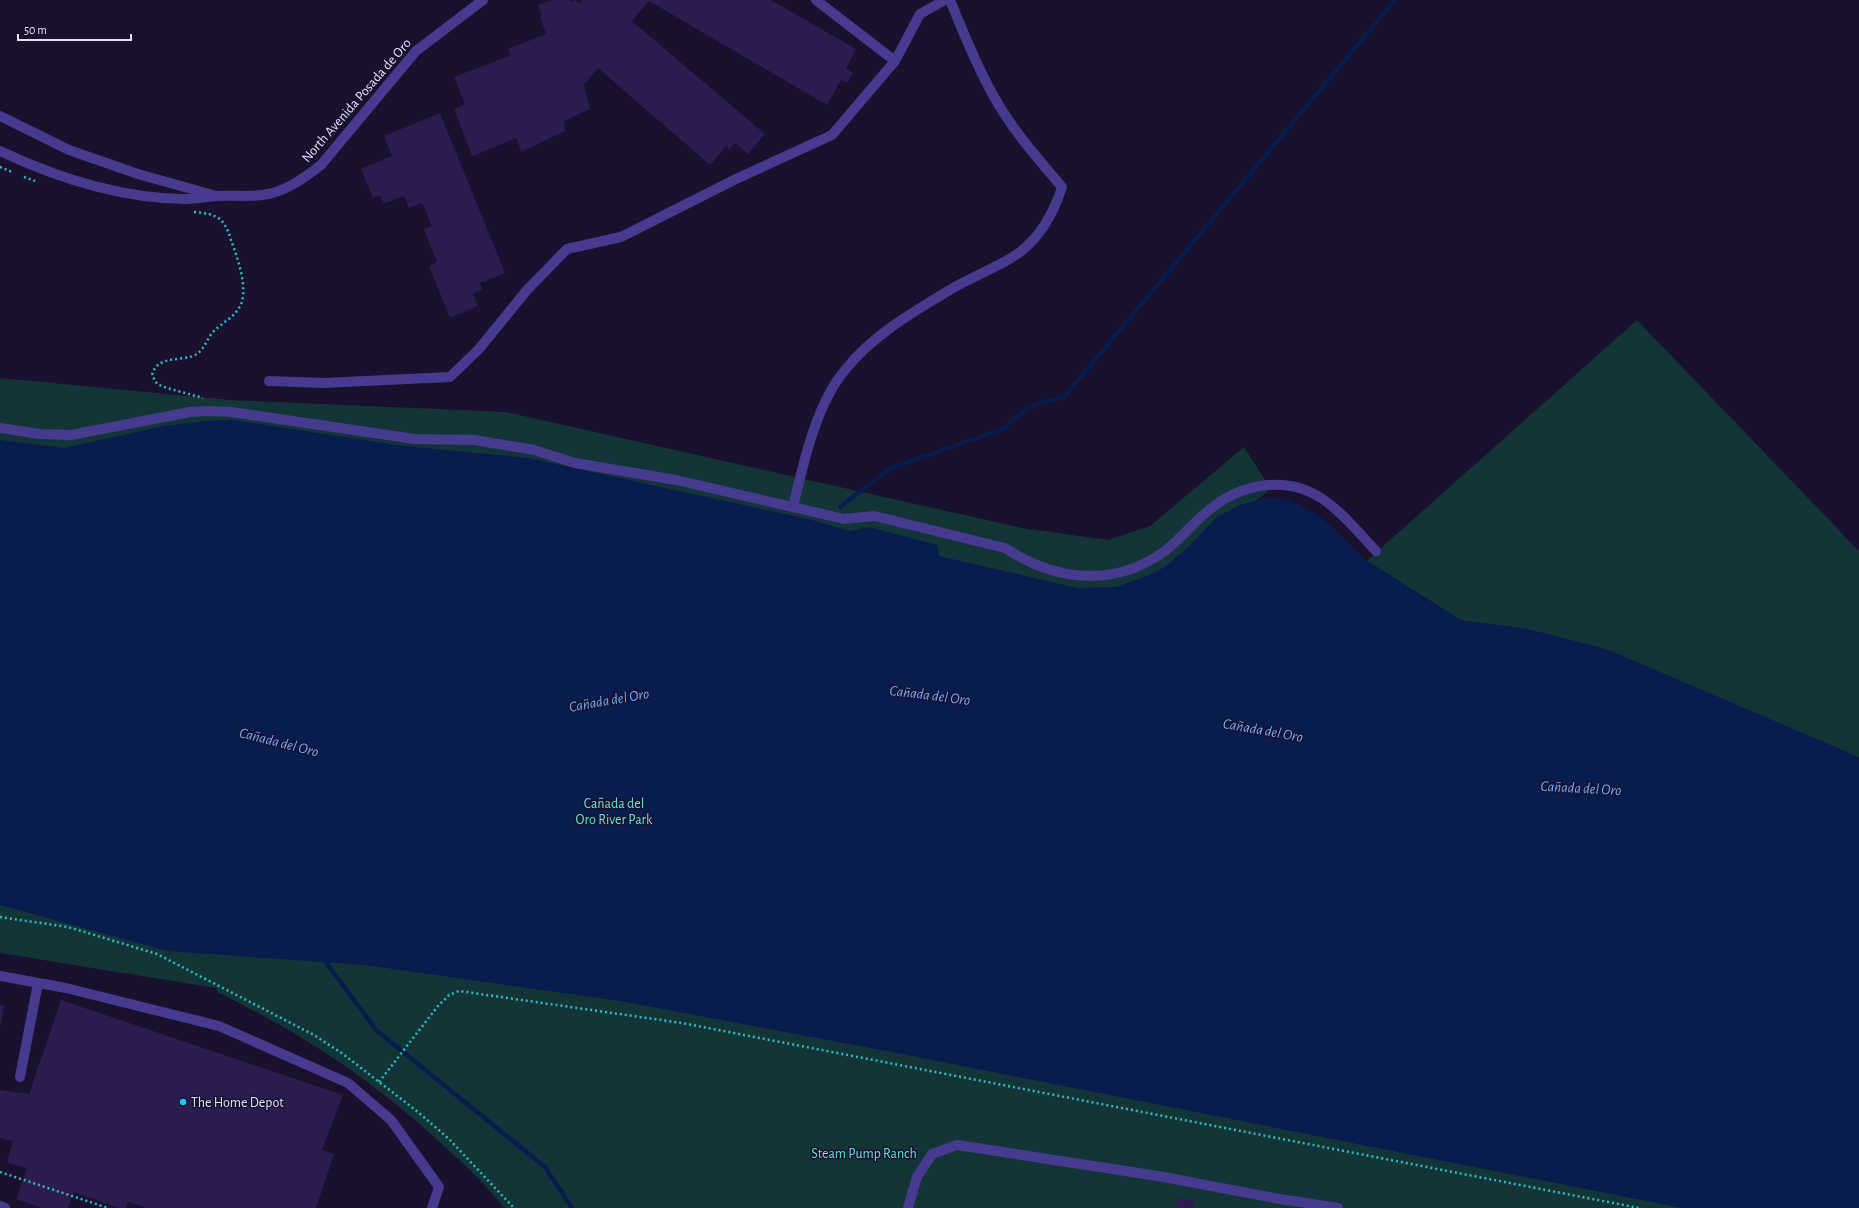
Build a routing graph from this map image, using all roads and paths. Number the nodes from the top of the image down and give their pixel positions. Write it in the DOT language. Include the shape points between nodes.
graph roads {
  1 [pos="483,0"];
  2 [pos="816,0"];
  3 [pos="945,0"];
  4 [pos="950,0"];
  5 [pos="895,61"];
  6 [pos="0,116"];
  7 [pos="0,151"];
  8 [pos="0,167"];
  9 [pos="39,182"];
  10 [pos="217,196"];
  11 [pos="193,212"];
  12 [pos="269,381"];
  13 [pos="204,399"];
  14 [pos="0,428"];
  15 [pos="792,507"];
  16 [pos="1376,551"];
  17 [pos="0,917"];
  18 [pos="0,976"];
  19 [pos="38,983"];
  20 [pos="20,1077"];
  21 [pos="379,1082"];
  22 [pos="0,1172"];
  23 [pos="1287,1204"];
  24 [pos="0,1206"];
  25 [pos="5,1208"];
  26 [pos="108,1208"];
  27 [pos="432,1208"];
  28 [pos="514,1208"];
  29 [pos="908,1208"];
  30 [pos="1338,1208"];
  31 [pos="1639,1208"];
  1 -- 10 [label="street, North Avenida Posada de Oro" via="416,51 321,165 304,178 285,189 264,196"];
  2 -- 5 [label="street"];
  3 -- 5 [label="street" via="920,14"];
  4 -- 15 [label="street" via="993,95 1010,123 1062,187 1055,208 1044,226 1020,252 948,290 878,336 844,370 824,401"];
  5 -- 12 [label="street" via="832,135 736,179 621,238 567,249 527,290 479,349 450,377 324,383"];
  6 -- 10 [label="street, North Avenida Posada de Oro" via="69,150 138,174"];
  7 -- 10 [label="street, North Avenida Posada de Oro" via="55,175 94,186 128,193 185,199"];
  8 -- 9 [label="path"];
  11 -- 13 [label="path" via="216,215 228,228 240,265 242,298 239,307 214,331 204,348 192,356 162,361 154,367 152,374 157,384"];
  14 -- 15 [label="street" via="38,434 71,435 209,410 416,439 474,440 676,480"];
  15 -- 16 [label="street" via="844,519 874,516 1005,548 1039,567 1080,576 1098,577 1118,574 1151,560 1166,550 1213,506 1228,497 1261,485 1277,484 1306,490 1324,499 1342,514"];
  17 -- 21 [label="path" via="68,927 157,954 314,1035"];
  18 -- 19 [label="street"];
  19 -- 20 [label="street"];
  19 -- 27 [label="street" via="219,1026 348,1084 392,1120 439,1187"];
  21 -- 28 [label="path" via="449,1139"];
  21 -- 31 [label="path" via="429,1016 459,991 682,1023"];
  22 -- 26 [label="path"];
  23 -- 29 [label="street" via="1158,1176 957,1145 932,1154 917,1177"];
  23 -- 30 [label="street"];
  24 -- 25 [label="street"];
}
